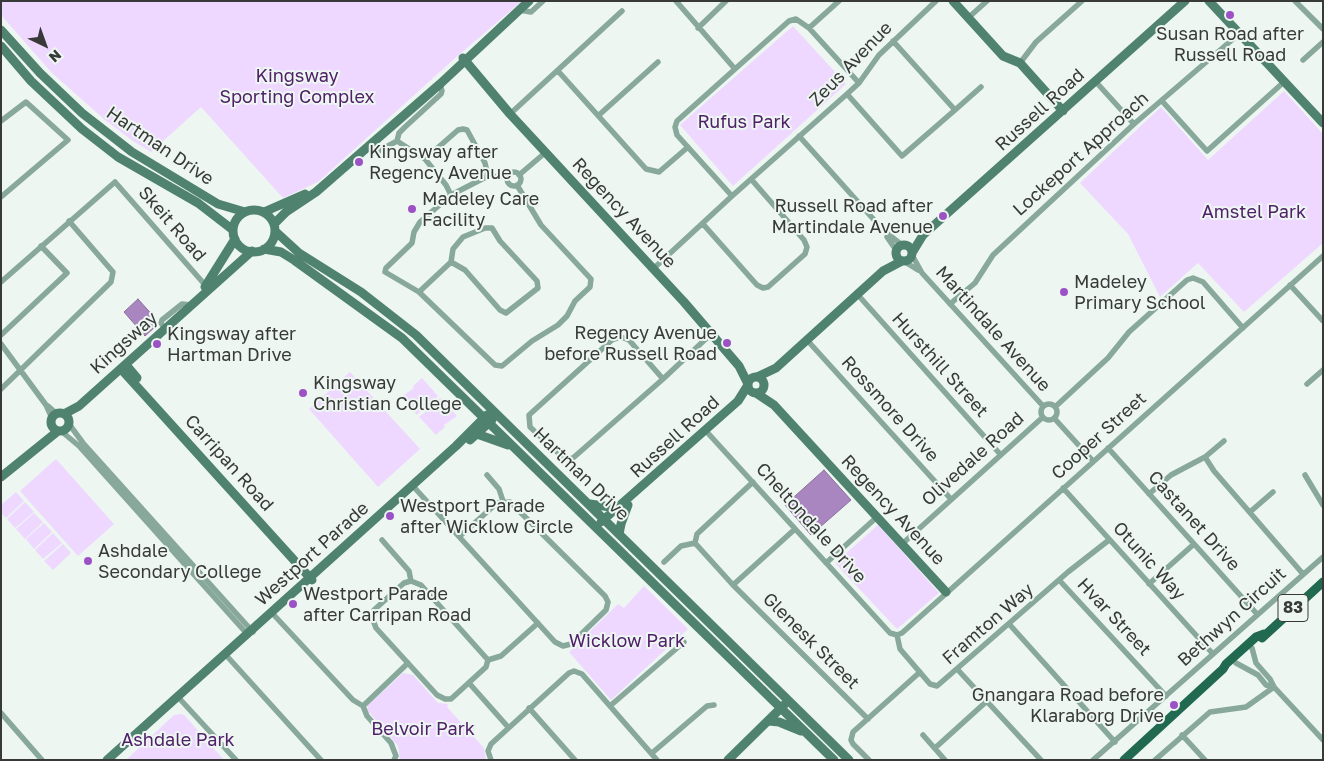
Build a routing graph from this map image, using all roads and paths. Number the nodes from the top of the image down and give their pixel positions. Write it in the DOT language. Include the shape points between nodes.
graph roads {
  1 [pos="529,1"];
  2 [pos="543,1"];
  3 [pos="676,1"];
  4 [pos="726,1"];
  5 [pos="839,1"];
  6 [pos="936,1"];
  7 [pos="953,1"];
  8 [pos="987,1"];
  9 [pos="1082,1"];
  10 [pos="1209,1"];
  11 [pos="1295,1"];
  12 [pos="1181,3"];
  13 [pos="1216,5"];
  14 [pos="519,10"];
  15 [pos="622,11"];
  16 [pos="968,18"];
  17 [pos="698,28"];
  18 [pos="809,28"];
  19 [pos="1323,29"];
  20 [pos="1,30"];
  21 [pos="1240,33"];
  22 [pos="893,41"];
  23 [pos="1323,42"];
  24 [pos="1,46"];
  25 [pos="1304,60"];
  26 [pos="462,61"];
  27 [pos="658,62"];
  28 [pos="1020,63"];
  29 [pos="734,69"];
  30 [pos="558,71"];
  31 [pos="1285,81"];
  32 [pos="1096,82"];
  33 [pos="859,83"];
  34 [pos="436,86"];
  35 [pos="981,87"];
  36 [pos="847,94"];
  37 [pos="1162,101"];
  38 [pos="1,110"];
  39 [pos="955,110"];
  40 [pos="1064,111"];
  41 [pos="510,114"];
  42 [pos="599,115"];
  43 [pos="7,116"];
  44 [pos="1,121"];
  45 [pos="1323,123"];
  46 [pos="1134,124"];
  47 [pos="799,136"];
  48 [pos="396,140"];
  49 [pos="370,144"];
  50 [pos="688,147"];
  51 [pos="546,152"];
  52 [pos="425,160"];
  53 [pos="519,175"];
  54 [pos="488,176"];
  55 [pos="507,177"];
  56 [pos="750,179"];
  57 [pos="327,182"];
  58 [pos="517,186"];
  59 [pos="451,195"];
  60 [pos="732,196"];
  61 [pos="1,197"];
  62 [pos="245,212"];
  63 [pos="264,212"];
  64 [pos="69,221"];
  65 [pos="703,224"];
  66 [pos="274,227"];
  67 [pos="234,234"];
  68 [pos="923,235"];
  69 [pos="41,246"];
  70 [pos="899,248"];
  71 [pos="264,249"];
  72 [pos="252,251"];
  73 [pos="912,254"];
  74 [pos="1323,256"];
  75 [pos="451,262"];
  76 [pos="903,262"];
  77 [pos="653,270"];
  78 [pos="883,271"];
  79 [pos="922,273"];
  80 [pos="1,282"];
  81 [pos="206,286"];
  82 [pos="1290,286"];
  83 [pos="419,292"];
  84 [pos="858,295"];
  85 [pos="950,304"];
  86 [pos="191,305"];
  87 [pos="1323,321"];
  88 [pos="1242,328"];
  89 [pos="711,334"];
  90 [pos="1,335"];
  91 [pos="807,340"];
  92 [pos="1,344"];
  93 [pos="739,366"];
  94 [pos="124,367"];
  95 [pos="776,368"];
  96 [pos="22,370"];
  97 [pos="1323,370"];
  98 [pos="756,377"];
  99 [pos="663,379"];
  100 [pos="1307,384"];
  101 [pos="748,385"];
  102 [pos="765,385"];
  103 [pos="1,389"];
  104 [pos="755,393"];
  105 [pos="738,401"];
  106 [pos="774,405"];
  107 [pos="1043,406"];
  108 [pos="1055,407"];
  109 [pos="495,412"];
  110 [pos="1043,417"];
  111 [pos="1054,418"];
  112 [pos="486,420"];
  113 [pos="60,422"];
  114 [pos="706,431"];
  115 [pos="477,434"];
  116 [pos="1224,441"];
  117 [pos="511,446"];
  118 [pos="1108,448"];
  119 [pos="1000,454"];
  120 [pos="1205,457"];
  121 [pos="1093,461"];
  122 [pos="487,475"];
  123 [pos="1305,475"];
  124 [pos="1,477"];
  125 [pos="753,482"];
  126 [pos="414,487"];
  127 [pos="1063,488"];
  128 [pos="1273,492"];
  129 [pos="1149,494"];
  130 [pos="950,498"];
  131 [pos="503,501"];
  132 [pos="630,501"];
  133 [pos="590,504"];
  134 [pos="1323,505"];
  135 [pos="617,508"];
  136 [pos="1250,512"];
  137 [pos="877,517"];
  138 [pos="607,521"];
  139 [pos="795,529"];
  140 [pos="598,530"];
  141 [pos="619,534"];
  142 [pos="460,536"];
  143 [pos="382,540"];
  144 [pos="1110,540"];
  145 [pos="695,543"];
  146 [pos="902,544"];
  147 [pos="1194,544"];
  148 [pos="1323,557"];
  149 [pos="664,562"];
  150 [pos="826,563"];
  151 [pos="1303,574"];
  152 [pos="313,577"];
  153 [pos="411,581"];
  154 [pos="1060,581"];
  155 [pos="1323,582"];
  156 [pos="733,584"];
  157 [pos="1150,584"];
  158 [pos="946,592"];
  159 [pos="273,614"];
  160 [pos="1257,614"];
  161 [pos="538,623"];
  162 [pos="1010,625"];
  163 [pos="251,634"];
  164 [pos="1264,634"];
  165 [pos="895,635"];
  166 [pos="684,642"];
  167 [pos="1252,648"];
  168 [pos="1213,654"];
  169 [pos="227,656"];
  170 [pos="488,660"];
  171 [pos="408,663"];
  172 [pos="1236,663"];
  173 [pos="1223,669"];
  174 [pos="958,670"];
  175 [pos="920,672"];
  176 [pos="469,683"];
  177 [pos="1274,687"];
  178 [pos="1166,696"];
  179 [pos="179,698"];
  180 [pos="788,699"];
  181 [pos="987,701"];
  182 [pos="714,705"];
  183 [pos="363,706"];
  184 [pos="610,706"];
  185 [pos="780,707"];
  186 [pos="529,708"];
  187 [pos="1,713"];
  188 [pos="868,719"];
  189 [pos="769,721"];
  190 [pos="508,727"];
  191 [pos="806,732"];
  192 [pos="923,735"];
  193 [pos="1182,735"];
  194 [pos="749,739"];
  195 [pos="1323,740"];
  196 [pos="1115,742"];
  197 [pos="935,748"];
  198 [pos="652,753"];
  199 [pos="42,760"];
  200 [pos="107,760"];
  201 [pos="113,760"];
  202 [pos="236,760"];
  203 [pos="321,760"];
  204 [pos="394,760"];
  205 [pos="491,760"];
  206 [pos="575,760"];
  207 [pos="657,760"];
  208 [pos="728,760"];
  209 [pos="834,760"];
  210 [pos="849,760"];
  211 [pos="869,760"];
  212 [pos="945,760"];
  213 [pos="1041,760"];
  214 [pos="1093,760"];
  215 [pos="1124,760"];
  216 [pos="1155,760"];
  217 [pos="1205,760"];
  1 -- 14 [label="main road"];
  2 -- 14 [label="street" via="531,12"];
  3 -- 17 [label="street"];
  4 -- 17 [label="street"];
  5 -- 18 [label="street"];
  6 -- 22 [label="street, Zeus Avenue"];
  7 -- 16 [label="main road"];
  8 -- 16 [label="street"];
  9 -- 28 [label="street" via="1036,42"];
  10 -- 13 [label="main road"];
  11 -- 19 [label="street"];
  12 -- 32 [label="main road, Russell Road"];
  13 -- 21 [label="main road"];
  14 -- 26 [label="main road"];
  15 -- 30 [label="street"];
  16 -- 28 [label="main road" via="1003,56"];
  17 -- 29 [label="street"];
  18 -- 29 [label="street" via="800,19 789,21"];
  18 -- 33 [label="street"];
  20 -- 62 [label="main road, Hartman Drive" via="82,113 132,152 218,204"];
  21 -- 31 [label="main road"];
  21 -- 37 [label="street, Lockeport Approach"];
  22 -- 33 [label="street, Zeus Avenue" via="878,55"];
  22 -- 39 [label="street"];
  23 -- 25 [label="street"];
  24 -- 67 [label="main road, Hartman Drive" via="82,129 118,157 198,203"];
  26 -- 34 [label="main road"];
  26 -- 41 [label="main road, Regency Avenue"];
  27 -- 42 [label="street"];
  28 -- 40 [label="main road"];
  29 -- 50 [label="street" via="676,123 676,133"];
  30 -- 41 [label="street"];
  30 -- 42 [label="street"];
  31 -- 37 [label="street" via="1207,151"];
  31 -- 45 [label="main road"];
  32 -- 40 [label="main road, Russell Road"];
  32 -- 46 [label="street"];
  33 -- 36 [label="street, Zeus Avenue"];
  34 -- 48 [label="street" via="441,94 404,127"];
  34 -- 49 [label="main road"];
  35 -- 39 [label="street"];
  36 -- 39 [label="street" via="902,156"];
  36 -- 47 [label="street, Zeus Avenue"];
  37 -- 46 [label="street, Lockeport Approach"];
  38 -- 43 [label="street"];
  40 -- 68 [label="main road, Russell Road"];
  41 -- 51 [label="main road, Regency Avenue"];
  42 -- 50 [label="street" via="646,169 659,172"];
  43 -- 44 [label="street"];
  43 -- 61 [label="street" via="26,102 68,140"];
  46 -- 85 [label="street, Lockeport Approach" via="993,255 975,283"];
  47 -- 56 [label="street, Zeus Avenue"];
  47 -- 70 [label="street"];
  48 -- 49 [label="street" via="377,152"];
  48 -- 52 [label="street"];
  49 -- 57 [label="main road"];
  50 -- 60 [label="street"];
  51 -- 53 [label="street"];
  51 -- 77 [label="main road, Regency Avenue"];
  52 -- 54 [label="street" via="458,130 467,130 485,163"];
  52 -- 59 [label="street"];
  53 -- 55 [label="street" via="512,172"];
  53 -- 58 [label="street"];
  54 -- 55 [label="street"];
  54 -- 59 [label="street"];
  55 -- 58 [label="street" via="509,185"];
  56 -- 60 [label="street, Zeus Avenue"];
  56 -- 65 [label="street" via="804,240 805,254 763,288"];
  57 -- 63 [label="main road"];
  57 -- 66 [label="main road"];
  58 -- 83 [label="street" via="541,225 591,280 590,287 575,301 567,316 502,366 494,365"];
  59 -- 83 [label="street" via="420,222 412,243 386,268 385,272"];
  60 -- 65 [label="street, Zeus Avenue"];
  62 -- 63 [label="main road"];
  62 -- 67 [label="main road" via="237,220"];
  63 -- 66 [label="main road"];
  64 -- 69 [label="street"];
  64 -- 81 [label="street, Skeit Road" via="116,182"];
  64 -- 96 [label="street" via="113,272 111,282"];
  65 -- 77 [label="street, Zeus Avenue"];
  66 -- 71 [label="main road" via="272,240"];
  66 -- 109 [label="main road, Hartman Drive" via="300,253 361,292 401,323"];
  67 -- 72 [label="main road" via="241,246"];
  67 -- 81 [label="main road, Kingsway"];
  68 -- 70 [label="main road, Russell Road"];
  68 -- 73 [label="main road, Russell Road"];
  69 -- 80 [label="street"];
  69 -- 90 [label="street" via="67,273"];
  70 -- 73 [label="main road" via="909,246"];
  70 -- 76 [label="main road" via="897,258"];
  70 -- 78 [label="main road, Russell Road"];
  71 -- 72 [label="main road"];
  71 -- 112 [label="main road, Hartman Drive" via="281,252 294,260 402,338"];
  72 -- 86 [label="main road, Kingsway"];
  73 -- 76 [label="main road, Russell Road"];
  73 -- 79 [label="street, Martindale Avenue"];
  74 -- 82 [label="street, Cooper Street"];
  75 -- 75 [label="street" via="465,270 506,313 538,288 537,282 492,228 463,237 454,249"];
  75 -- 83 [label="street"];
  76 -- 78 [label="main road, Russell Road"];
  76 -- 79 [label="street, Martindale Avenue"];
  77 -- 89 [label="main road, Regency Avenue"];
  78 -- 84 [label="main road, Russell Road"];
  79 -- 85 [label="street, Martindale Avenue"];
  81 -- 86 [label="main road, Kingsway"];
  82 -- 87 [label="street"];
  82 -- 88 [label="street, Cooper Street"];
  84 -- 91 [label="main road, Russell Road"];
  84 -- 119 [label="street, Hursthill Street"];
  85 -- 107 [label="street, Martindale Avenue"];
  86 -- 94 [label="main road, Kingsway"];
  88 -- 108 [label="street" via="1203,282 1192,278 1186,280"];
  88 -- 118 [label="street, Cooper Street"];
  89 -- 93 [label="main road, Regency Avenue"];
  89 -- 99 [label="street"];
  91 -- 95 [label="main road, Russell Road"];
  91 -- 130 [label="street, Rossmore Drive"];
  92 -- 96 [label="street"];
  93 -- 98 [label="main road, Regency Avenue"];
  93 -- 101 [label="main road, Regency Avenue"];
  94 -- 113 [label="main road, Kingsway"];
  94 -- 152 [label="main road, Carripan Road"];
  95 -- 98 [label="main road, Russell Road"];
  95 -- 102 [label="main road, Russell Road"];
  96 -- 103 [label="street"];
  96 -- 113 [label="street"];
  97 -- 100 [label="street"];
  98 -- 101 [label="main road"];
  98 -- 102 [label="main road"];
  99 -- 99 [label="street" via="628,340 612,340 529,415 530,427 566,460 573,458"];
  101 -- 104 [label="main road"];
  101 -- 105 [label="main road, Russell Road"];
  102 -- 104 [label="main road" via="762,391"];
  102 -- 106 [label="main road, Regency Avenue"];
  104 -- 105 [label="main road, Russell Road"];
  104 -- 106 [label="main road, Regency Avenue"];
  105 -- 114 [label="main road, Russell Road"];
  106 -- 137 [label="main road, Regency Avenue"];
  107 -- 108 [label="street"];
  107 -- 110 [label="street" via="1040,412"];
  108 -- 111 [label="street"];
  109 -- 112 [label="main road, Westport Parade"];
  109 -- 133 [label="main road, Hartman Drive"];
  110 -- 111 [label="street"];
  110 -- 119 [label="street, Olivedale Road"];
  111 -- 121 [label="street, Martindale Avenue"];
  112 -- 115 [label="main road, Westport Parade"];
  112 -- 117 [label="main road, Hartman Drive"];
  112 -- 126 [label="main road, Westport Parade"];
  113 -- 124 [label="main road, Kingsway"];
  113 -- 163 [label="street"];
  113 -- 163 [label="street" via="83,443"];
  114 -- 125 [label="street, Cheltondale Drive"];
  114 -- 132 [label="main road, Russell Road"];
  115 -- 117 [label="main road"];
  115 -- 126 [label="main road, Westport Parade"];
  116 -- 120 [label="street"];
  117 -- 140 [label="main road, Hartman Drive"];
  118 -- 121 [label="street, Cooper Street"];
  118 -- 129 [label="street, Castanet Drive"];
  119 -- 130 [label="street, Olivedale Road"];
  120 -- 129 [label="street" via="1171,475"];
  120 -- 136 [label="street"];
  121 -- 127 [label="street, Cooper Street"];
  122 -- 131 [label="street" via="499,489"];
  123 -- 134 [label="street"];
  125 -- 139 [label="street, Cheltondale Drive"];
  125 -- 145 [label="street" via="697,534"];
  126 -- 142 [label="street"];
  126 -- 152 [label="main road, Westport Parade"];
  127 -- 144 [label="street, Otunic Way"];
  127 -- 158 [label="street, Cooper Street"];
  128 -- 136 [label="street"];
  129 -- 147 [label="street, Castanet Drive"];
  130 -- 146 [label="street, Olivedale Road"];
  131 -- 142 [label="street"];
  131 -- 161 [label="street" via="517,507 607,598 606,610 567,646 555,642"];
  132 -- 135 [label="main road, Russell Road"];
  132 -- 138 [label="main road, Russell Road"];
  132 -- 141 [label="main road"];
  133 -- 135 [label="main road"];
  133 -- 138 [label="main road, Hartman Drive"];
  135 -- 138 [label="main road, Russell Road"];
  136 -- 151 [label="street"];
  137 -- 146 [label="main road, Regency Avenue"];
  137 -- 150 [label="street"];
  138 -- 140 [label="main road, Russell Road"];
  138 -- 141 [label="main road, Hartman Drive"];
  139 -- 150 [label="street, Cheltondale Drive"];
  139 -- 156 [label="street"];
  140 -- 185 [label="main road, Hartman Drive"];
  141 -- 180 [label="main road, Hartman Drive"];
  142 -- 161 [label="street"];
  143 -- 153 [label="street" via="409,571"];
  144 -- 154 [label="street, Framton Way"];
  144 -- 157 [label="street, Otunic Way"];
  145 -- 149 [label="street" via="681,546"];
  145 -- 156 [label="street, Glenesk Street"];
  146 -- 158 [label="main road, Regency Avenue"];
  147 -- 157 [label="street"];
  147 -- 160 [label="street, Castanet Drive"];
  148 -- 151 [label="street, Bethwyn Circuit"];
  150 -- 165 [label="street, Cheltondale Drive"];
  151 -- 160 [label="street, Bethwyn Circuit"];
  152 -- 159 [label="main road, Westport Parade"];
  153 -- 170 [label="street" via="421,585"];
  153 -- 171 [label="street" via="404,583 374,610 372,616 376,628"];
  154 -- 162 [label="street, Framton Way"];
  154 -- 178 [label="street, Hvar Street"];
  155 -- 164 [label="main road, 83"];
  156 -- 188 [label="street, Glenesk Street"];
  157 -- 168 [label="street, Otunic Way"];
  158 -- 165 [label="street, Cooper Street" via="902,633"];
  159 -- 163 [label="main road, Westport Parade"];
  159 -- 183 [label="street" via="352,700"];
  160 -- 168 [label="street, Bethwyn Circuit"];
  161 -- 170 [label="street" via="501,656"];
  162 -- 174 [label="street, Framton Way"];
  162 -- 196 [label="street"];
  163 -- 169 [label="main road, Westport Parade"];
  164 -- 167 [label="main road, 83"];
  164 -- 173 [label="main road, 83" via="1256,637"];
  165 -- 175 [label="street, Framton Way" via="900,649"];
  166 -- 184 [label="street"];
  167 -- 172 [label="main road, 83"];
  167 -- 177 [label="street" via="1256,662"];
  168 -- 178 [label="street, Bethwyn Circuit"];
  169 -- 179 [label="main road, Westport Parade"];
  169 -- 203 [label="street"];
  170 -- 176 [label="street" via="486,667"];
  171 -- 176 [label="street" via="445,700 454,697"];
  171 -- 183 [label="street"];
  172 -- 173 [label="main road, 83"];
  172 -- 177 [label="street" via="1258,676 1266,685"];
  173 -- 215 [label="main road, 83"];
  174 -- 175 [label="street, Framton Way" via="937,686 930,684"];
  174 -- 181 [label="street"];
  175 -- 188 [label="street"];
  176 -- 190 [label="street"];
  177 -- 193 [label="street" via="1246,707 1210,712"];
  177 -- 195 [label="street"];
  178 -- 196 [label="street, Bethwyn Circuit"];
  179 -- 200 [label="main road, Westport Parade"];
  179 -- 201 [label="main road, Westport Parade"];
  179 -- 202 [label="street"];
  180 -- 185 [label="main road"];
  180 -- 210 [label="main road, Hartman Drive"];
  181 -- 197 [label="street"];
  181 -- 213 [label="street"];
  182 -- 198 [label="street" via="707,706"];
  183 -- 204 [label="street" via="367,716 395,750"];
  184 -- 186 [label="street" via="582,674 574,671"];
  184 -- 198 [label="street"];
  185 -- 189 [label="main road"];
  185 -- 191 [label="main road, Hartman Drive"];
  185 -- 194 [label="main road" via="757,727"];
  186 -- 190 [label="street"];
  186 -- 206 [label="street"];
  187 -- 199 [label="street"];
  188 -- 211 [label="street" via="853,732 852,740"];
  189 -- 191 [label="main road"];
  189 -- 194 [label="main road"];
  190 -- 205 [label="street" via="489,748"];
  191 -- 209 [label="main road, Hartman Drive"];
  192 -- 197 [label="street"];
  193 -- 216 [label="street"];
  193 -- 217 [label="street"];
  194 -- 208 [label="main road"];
  196 -- 214 [label="street, Bethwyn Circuit"];
  197 -- 212 [label="street"];
  198 -- 207 [label="street"];
}
